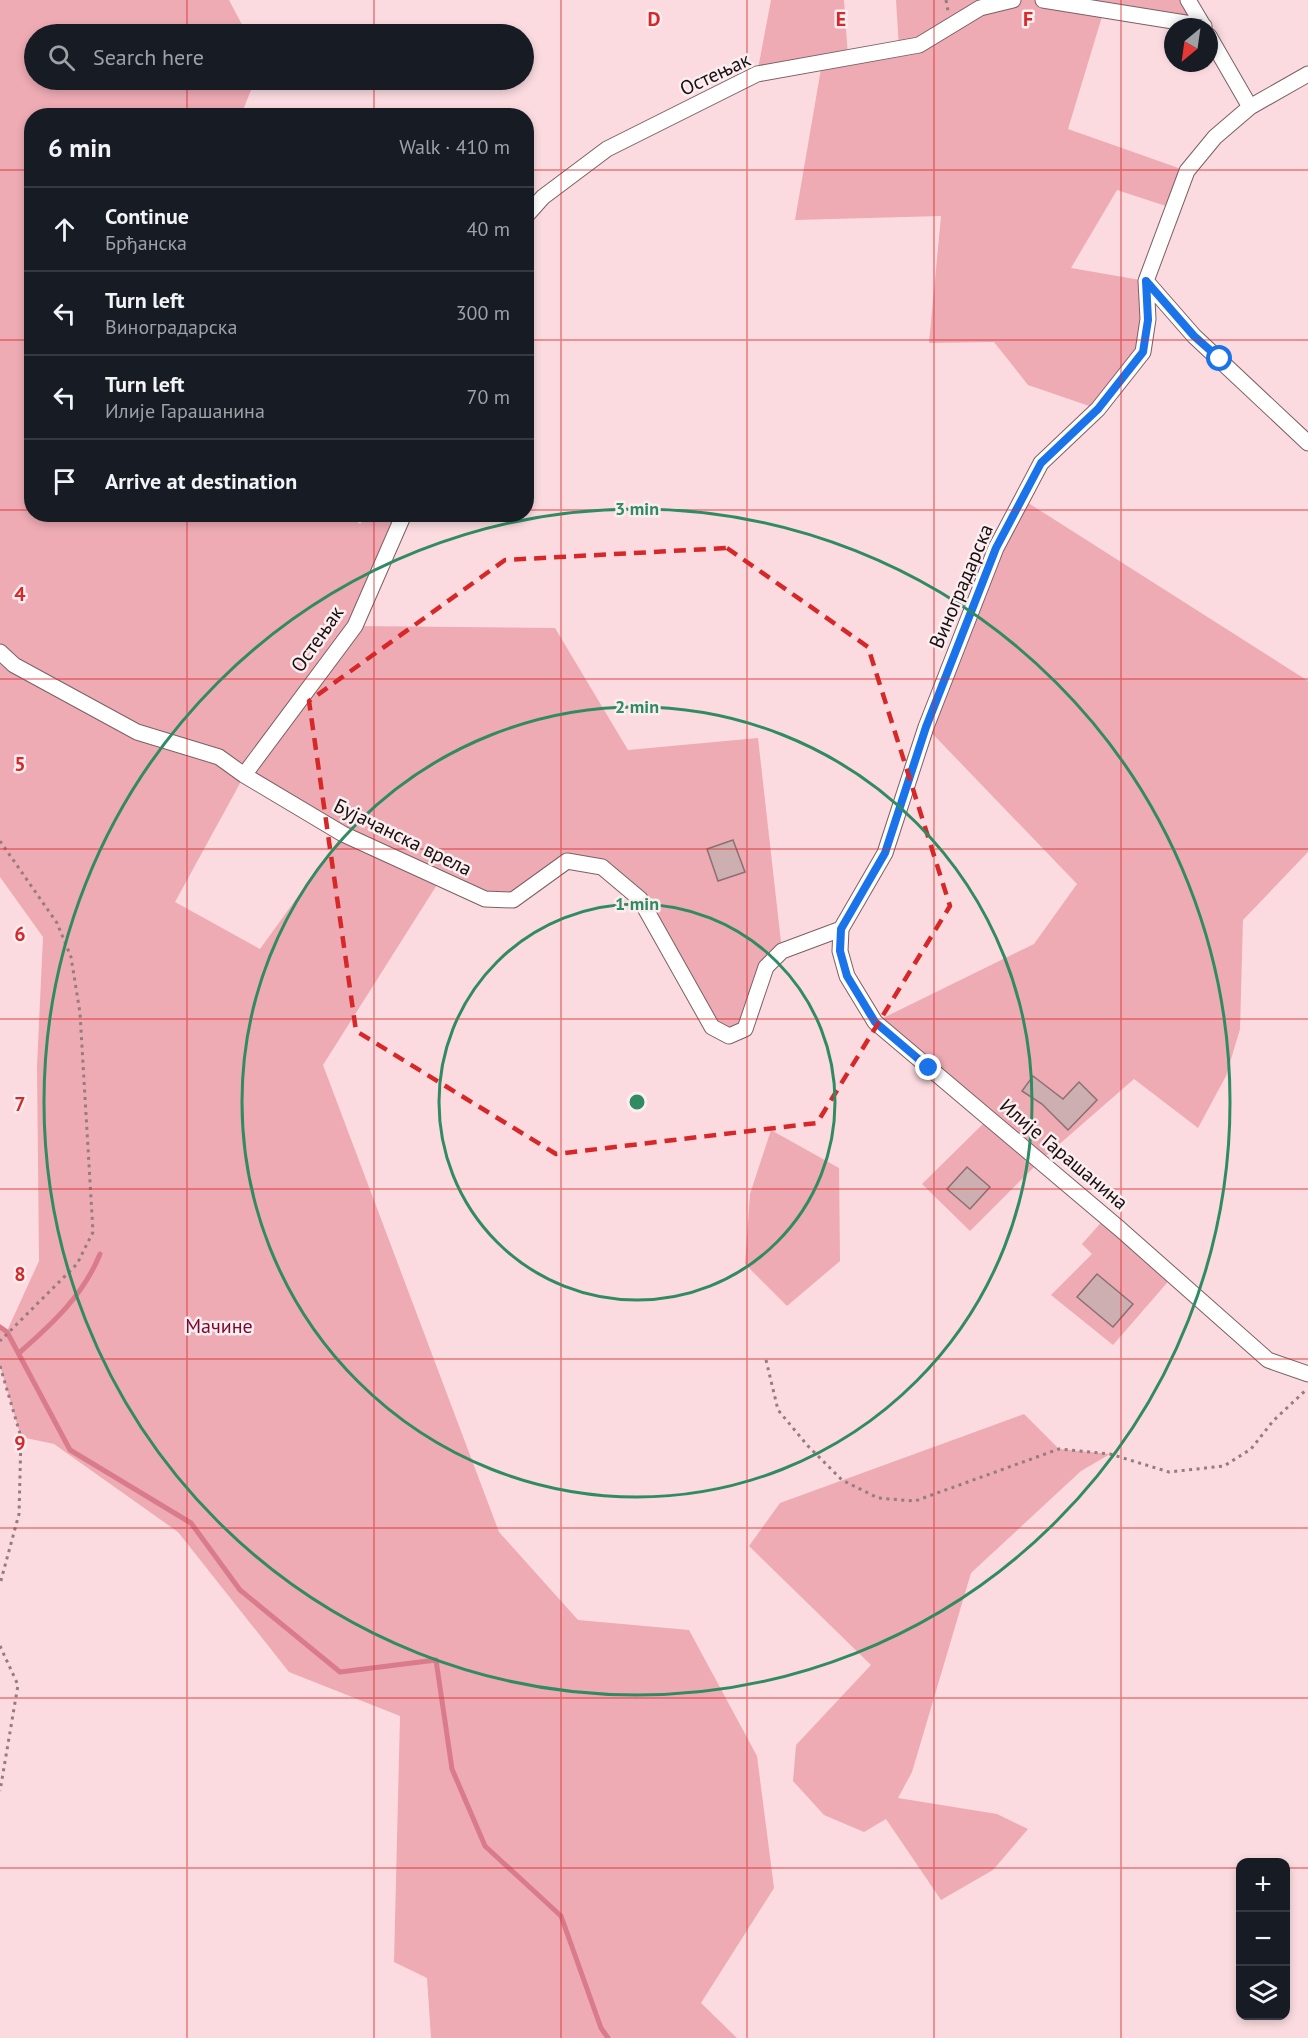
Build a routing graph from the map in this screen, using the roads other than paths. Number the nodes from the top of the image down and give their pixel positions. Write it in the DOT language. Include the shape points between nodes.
graph roads {
  1 [pos="1012,0"];
  2 [pos="1043,0"];
  3 [pos="1188,0"];
  4 [pos="1199,18"];
  5 [pos="1164,20"];
  6 [pos="1218,52"];
  7 [pos="1308,74"];
  8 [pos="1250,107"];
  9 [pos="534,207"];
  10 [pos="1146,281"];
  11 [pos="1308,443"];
  12 [pos="400,522"];
  13 [pos="0,652"];
  14 [pos="244,776"];
  15 [pos="841,929"];
  16 [pos="1308,1374"];
  1 -- 9 [label="street, Остењак" via="980,8 919,45 758,74 607,149"];
  2 -- 5 [label="street"];
  3 -- 4 [label="street"];
  6 -- 8 [label="street"];
  7 -- 8 [label="street, Виноградарска"];
  8 -- 10 [label="street, Виноградарска" via="1215,137 1187,171"];
  10 -- 11 [label="street" via="1194,336"];
  10 -- 15 [label="street, Виноградарска" via="1148,320 1143,352 1098,409 1041,463 992,560 926,727 885,853"];
  12 -- 14 [label="street, Остењак" via="355,626"];
  13 -- 14 [label="street, Бујачанска врела" via="14,665 137,732 219,757"];
  14 -- 15 [label="street, Бујачанска врела" via="343,834 485,899 513,900 567,861 602,867 640,899 712,1027 729,1036 745,1029 766,967 782,951"];
  15 -- 16 [label="street, Илије Гарашанина" via="840,951 847,976 875,1022 1268,1360"];
}
